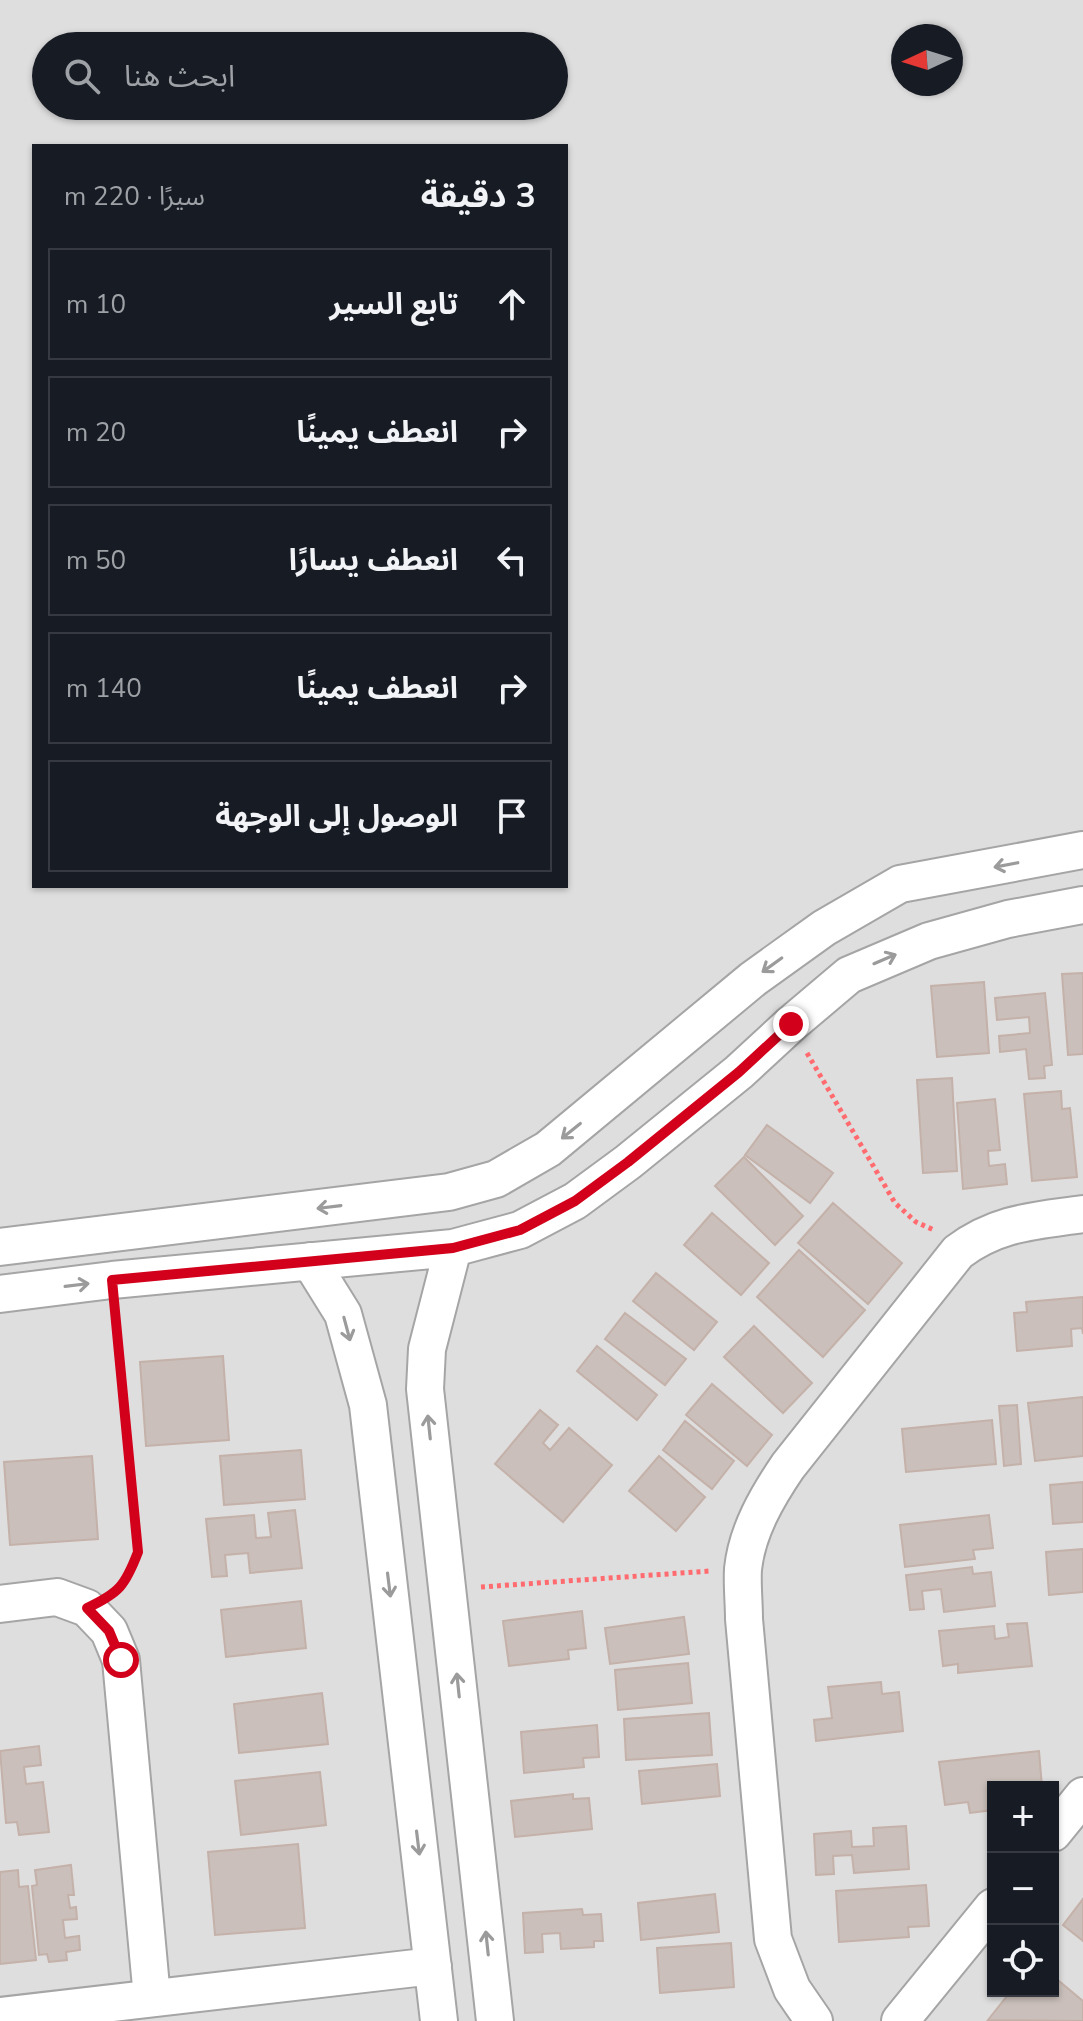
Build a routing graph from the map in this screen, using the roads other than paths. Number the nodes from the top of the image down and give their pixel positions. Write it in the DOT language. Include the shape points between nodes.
graph roads {
  1 [pos="1083,850"];
  2 [pos="1083,905"];
  3 [pos="1083,1214"];
  4 [pos="1,1247"];
  5 [pos="453,1248"];
  6 [pos="310,1261"];
  7 [pos="3,1294"];
  8 [pos="0,1604"];
  9 [pos="1083,1796"];
  10 [pos="1059,1826"];
  11 [pos="987,1914"];
  12 [pos="433,1966"];
  13 [pos="152,1998"];
  14 [pos="0,2016"];
  15 [pos="439,2021"];
  16 [pos="495,2021"];
  17 [pos="814,2021"];
  18 [pos="900,2021"];
  1 -- 4 [label="street, one-way" via="900,884 824,928 753,979 548,1149 496,1179 449,1192"];
  5 -- 2 [label="street, one-way" via="520,1230 575,1201 739,1072 849,975 929,941"];
  3 -- 17 [label="street" via="1005,1226 973,1241 945,1266 788,1466 752,1532 743,1569 744,1619 773,1939 792,1989"];
  4 -- 7 [label="street"];
  5 -- 6 [label="street"];
  16 -- 5 [label="street, one-way" via="425,1389 427,1349"];
  7 -- 6 [label="street, one-way"];
  6 -- 12 [label="street, one-way" via="343,1314 368,1405"];
  8 -- 13 [label="street" via="57,1597 87,1608 109,1631 121,1660"];
  9 -- 10 [label="street"];
  11 -- 18 [label="street"];
  12 -- 13 [label="street"];
  12 -- 15 [label="street"];
  13 -- 14 [label="street"];
}
